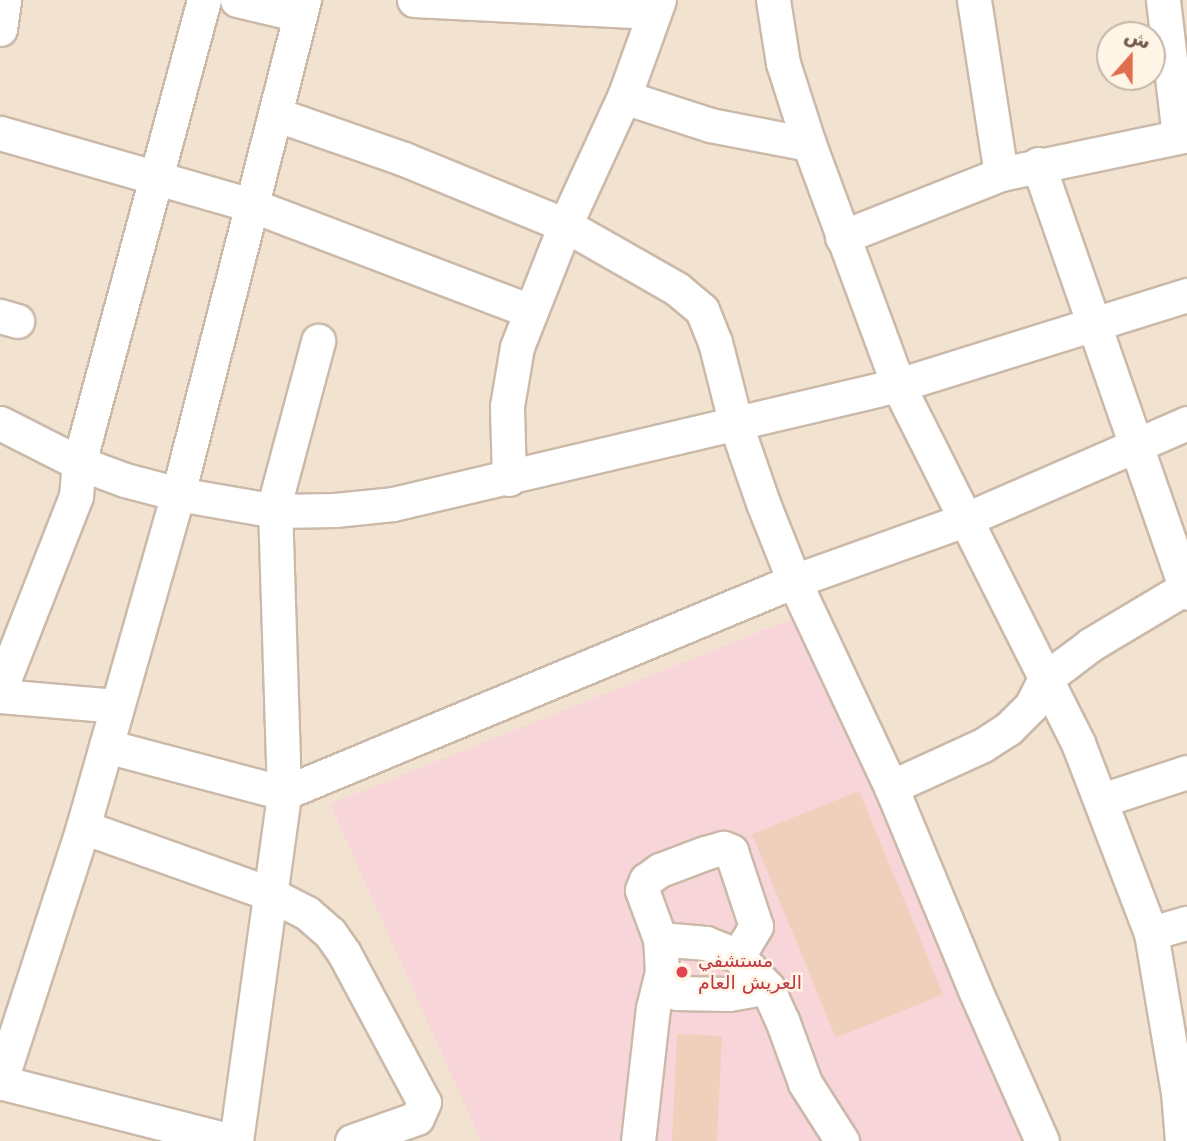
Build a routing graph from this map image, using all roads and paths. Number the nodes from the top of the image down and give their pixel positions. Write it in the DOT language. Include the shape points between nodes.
graph roads {
  1 [pos="4,0"];
  2 [pos="204,0"];
  3 [pos="237,0"];
  4 [pos="414,0"];
  5 [pos="773,0"];
  6 [pos="974,0"];
  7 [pos="1163,0"];
  8 [pos="657,6"];
  9 [pos="302,8"];
  10 [pos="0,29"];
  11 [pos="624,97"];
  12 [pos="275,114"];
  13 [pos="0,133"];
  14 [pos="1183,136"];
  15 [pos="809,144"];
  16 [pos="1038,164"];
  17 [pos="1001,174"];
  18 [pos="158,177"];
  19 [pos="251,205"];
  20 [pos="565,225"];
  21 [pos="842,237"];
  22 [pos="1187,295"];
  23 [pos="530,311"];
  24 [pos="1095,323"];
  25 [pos="318,341"];
  26 [pos="898,385"];
  27 [pos="0,423"];
  28 [pos="1187,423"];
  29 [pos="736,425"];
  30 [pos="1135,444"];
  31 [pos="79,463"];
  32 [pos="509,478"];
  33 [pos="178,494"];
  34 [pos="275,511"];
  35 [pos="964,520"];
  36 [pos="794,581"];
  37 [pos="1186,589"];
  38 [pos="1045,679"];
  39 [pos="0,690"];
  40 [pos="0,696"];
  41 [pos="116,706"];
  42 [pos="107,746"];
  43 [pos="1187,772"];
  44 [pos="891,787"];
  45 [pos="284,793"];
  46 [pos="1102,800"];
  47 [pos="83,827"];
  48 [pos="268,893"];
  49 [pos="1187,923"];
  50 [pos="1151,933"];
  51 [pos="660,939"];
  52 [pos="738,956"];
  53 [pos="662,972"];
  54 [pos="766,987"];
  55 [pos="0,1082"];
  56 [pos="1182,1092"];
  57 [pos="234,1141"];
  58 [pos="352,1141"];
  59 [pos="638,1141"];
  60 [pos="842,1141"];
  61 [pos="1042,1141"];
  62 [pos="1182,1141"];
  1 -- 10 [label="street"];
  2 -- 18 [label="street"];
  3 -- 9 [label="street"];
  4 -- 8 [label="street"];
  5 -- 15 [label="street" via="783,63"];
  6 -- 17 [label="street"];
  7 -- 14 [label="street"];
  8 -- 11 [label="street"];
  9 -- 12 [label="street"];
  11 -- 15 [label="street" via="710,125"];
  11 -- 20 [label="street"];
  12 -- 19 [label="street"];
  12 -- 20 [label="street" via="425,167"];
  13 -- 18 [label="street"];
  14 -- 16 [label="street"];
  15 -- 21 [label="street"];
  16 -- 17 [label="street"];
  16 -- 24 [label="street"];
  17 -- 21 [label="street"];
  18 -- 19 [label="street"];
  18 -- 31 [label="street"];
  19 -- 23 [label="street"];
  19 -- 33 [label="street"];
  20 -- 23 [label="street"];
  20 -- 29 [label="street" via="677,289 702,310"];
  21 -- 26 [label="street"];
  22 -- 24 [label="street"];
  23 -- 32 [label="street" via="509,383"];
  24 -- 26 [label="street"];
  24 -- 30 [label="street"];
  25 -- 34 [label="street" via="282,469"];
  26 -- 29 [label="street"];
  26 -- 35 [label="street"];
  27 -- 31 [label="street"];
  28 -- 30 [label="street"];
  29 -- 32 [label="street"];
  29 -- 36 [label="street"];
  30 -- 35 [label="street"];
  30 -- 37 [label="street"];
  31 -- 33 [label="street"];
  31 -- 39 [label="street" via="76,496 66,527"];
  32 -- 34 [label="street" via="393,504"];
  33 -- 34 [label="street"];
  33 -- 41 [label="street"];
  34 -- 45 [label="street"];
  35 -- 36 [label="street"];
  35 -- 38 [label="street"];
  36 -- 44 [label="street"];
  36 -- 45 [label="street"];
  37 -- 38 [label="street" via="1090,645"];
  38 -- 44 [label="street" via="1031,706 1008,729"];
  38 -- 46 [label="street"];
  40 -- 41 [label="street"];
  41 -- 42 [label="street"];
  42 -- 45 [label="street"];
  42 -- 47 [label="street"];
  43 -- 46 [label="street"];
  44 -- 61 [label="street"];
  45 -- 48 [label="street"];
  46 -- 50 [label="street"];
  47 -- 48 [label="street"];
  47 -- 55 [label="street"];
  48 -- 57 [label="street"];
  48 -- 58 [label="street" via="307,913 330,933 424,1099 417,1118"];
  49 -- 50 [label="street"];
  50 -- 56 [label="street"];
  51 -- 52 [label="street" via="706,943"];
  51 -- 52 [label="street" via="642,890 646,880 660,870 723,848 731,852 756,926"];
  51 -- 53 [label="street"];
  52 -- 54 [label="street"];
  53 -- 54 [label="street" via="677,993 729,994"];
  53 -- 59 [label="street" via="653,1008"];
  54 -- 60 [label="street" via="805,1083"];
  55 -- 57 [label="street"];
  56 -- 62 [label="street"];
}
